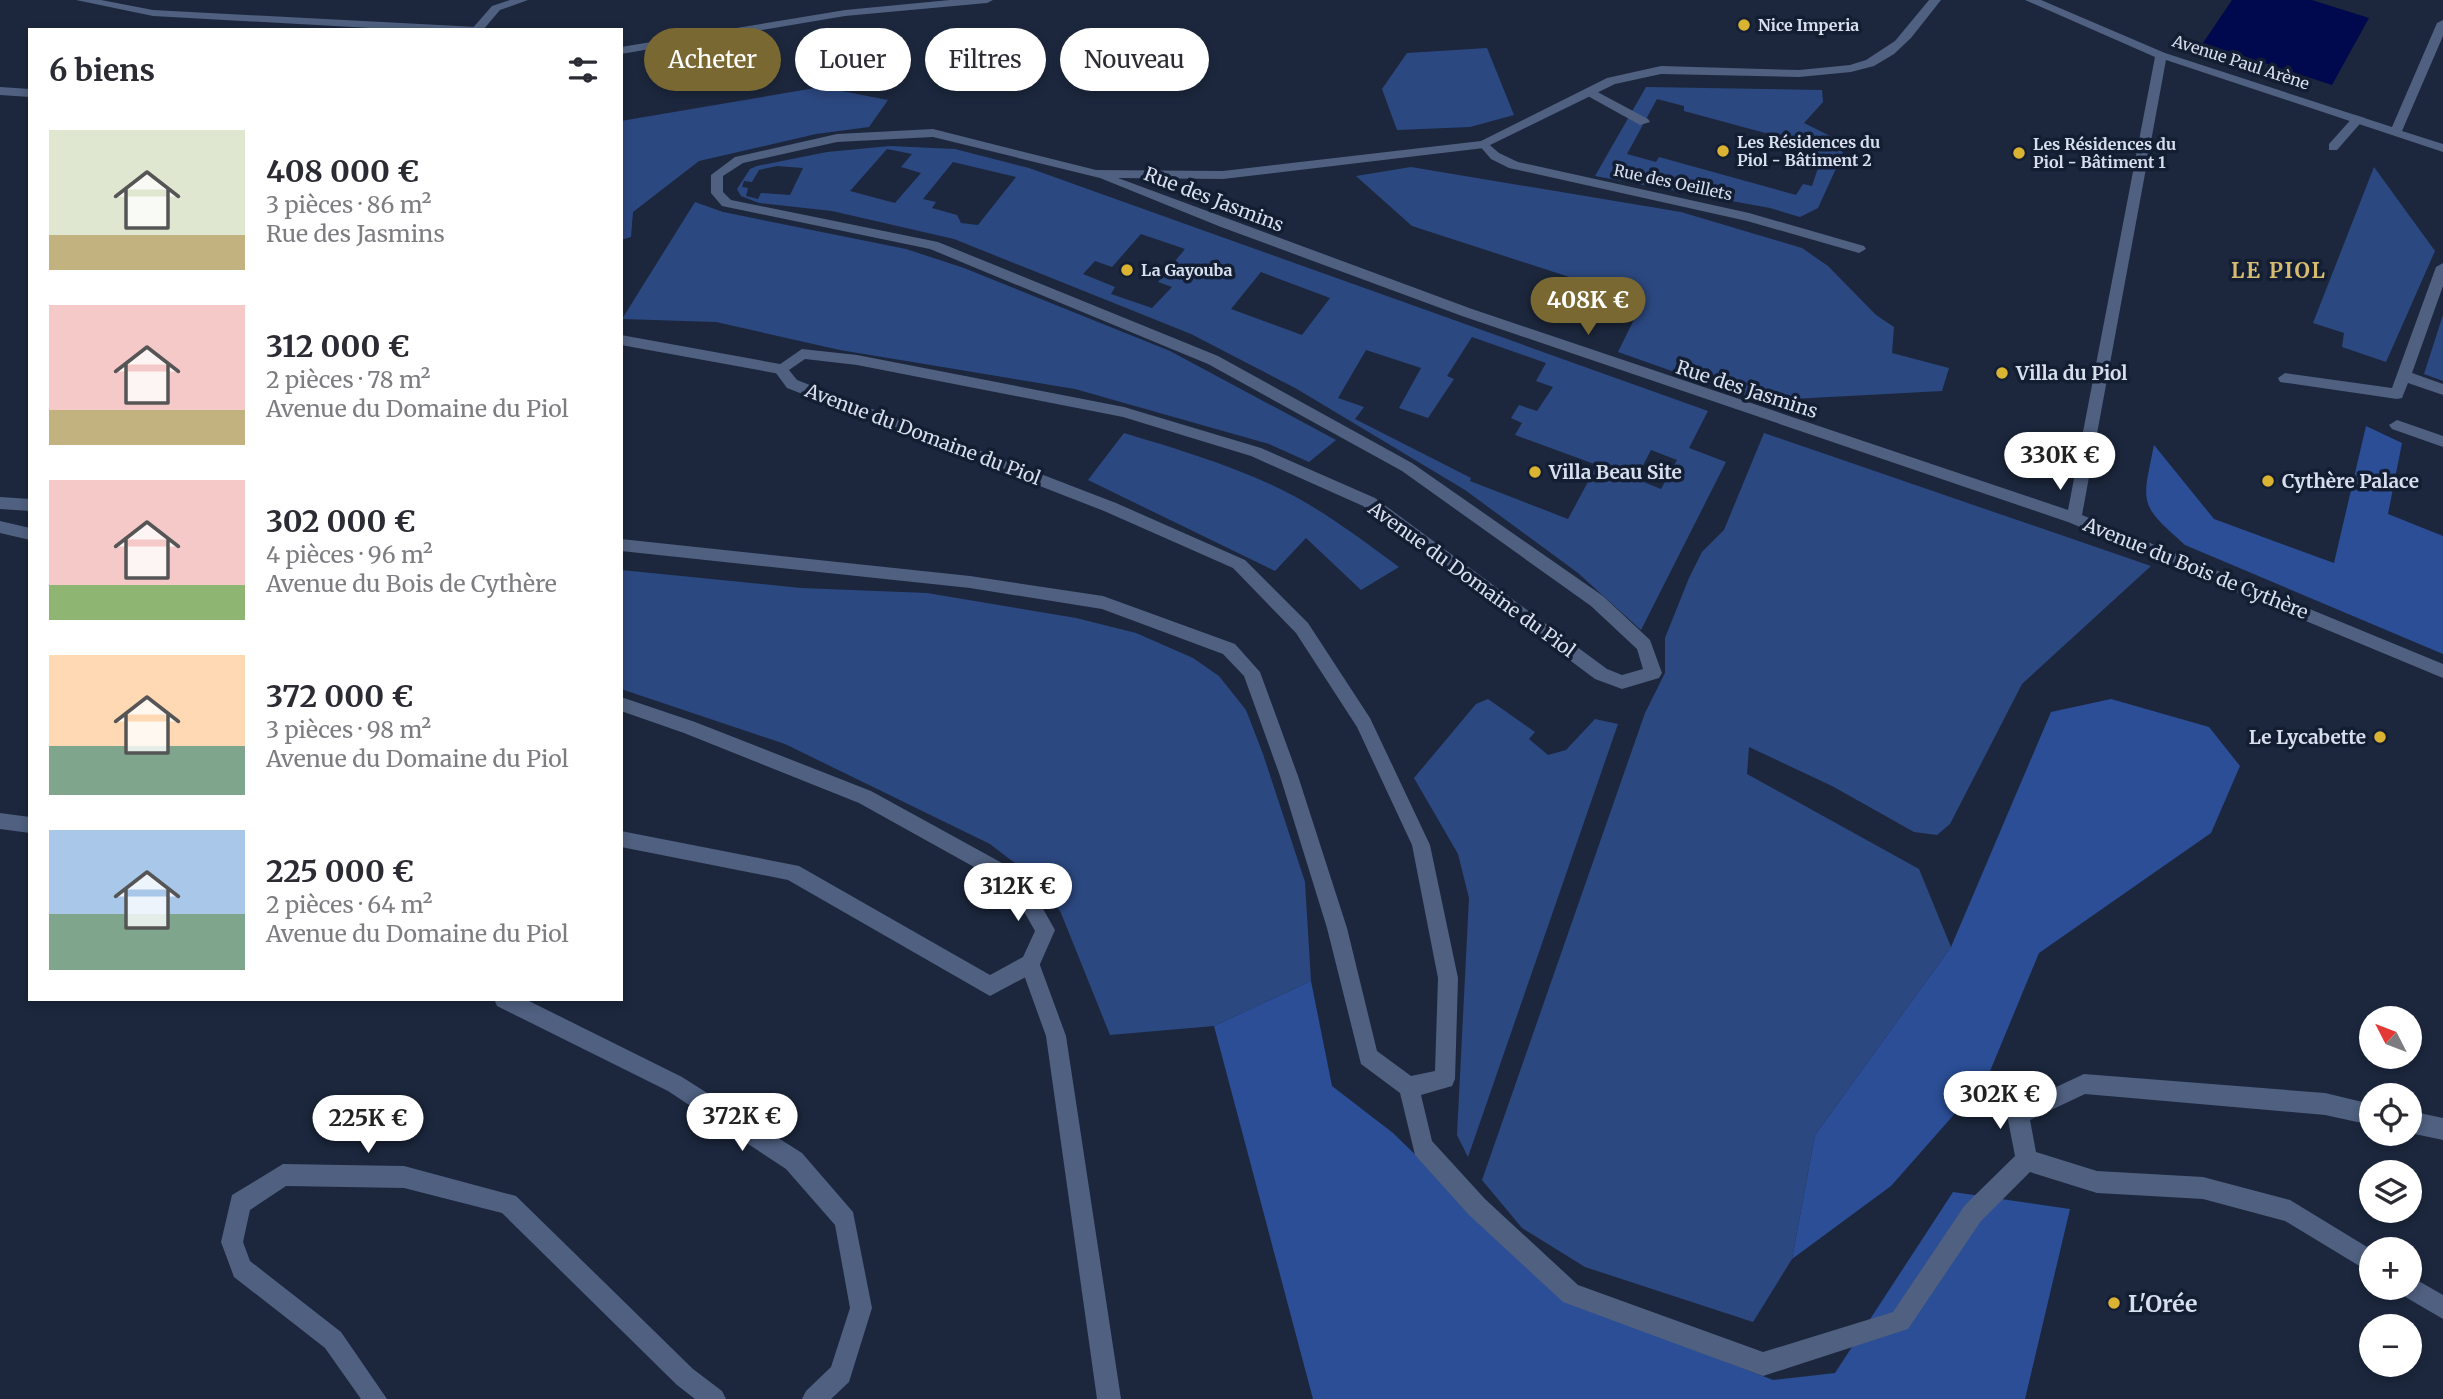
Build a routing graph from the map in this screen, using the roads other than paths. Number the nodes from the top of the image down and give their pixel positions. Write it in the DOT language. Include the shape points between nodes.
graph roads {
  1 [pos="82,0"];
  2 [pos="522,0"];
  3 [pos="987,0"];
  4 [pos="1935,0"];
  5 [pos="2031,0"];
  6 [pos="2443,23"];
  7 [pos="439,28"];
  8 [pos="479,28"];
  9 [pos="623,51"];
  10 [pos="2161,55"];
  11 [pos="0,90"];
  12 [pos="1590,92"];
  13 [pos="28,93"];
  14 [pos="2359,118"];
  15 [pos="1644,122"];
  16 [pos="2396,131"];
  17 [pos="1484,144"];
  18 [pos="2333,147"];
  19 [pos="2443,148"];
  20 [pos="1096,174"];
  21 [pos="1859,249"];
  22 [pos="2443,267"];
  23 [pos="623,340"];
  24 [pos="780,369"];
  25 [pos="2403,375"];
  26 [pos="2285,378"];
  27 [pos="2443,390"];
  28 [pos="2397,425"];
  29 [pos="2443,442"];
  30 [pos="0,503"];
  31 [pos="28,505"];
  32 [pos="2074,518"];
  33 [pos="0,527"];
  34 [pos="28,534"];
  35 [pos="623,545"];
  36 [pos="2443,671"];
  37 [pos="623,705"];
  38 [pos="0,821"];
  39 [pos="28,825"];
  40 [pos="623,839"];
  41 [pos="1030,964"];
  42 [pos="508,1001"];
  43 [pos="1409,1087"];
  44 [pos="2359,1111"];
  45 [pos="2422,1125"];
  46 [pos="2443,1129"];
  47 [pos="2027,1160"];
  48 [pos="2359,1254"];
  49 [pos="2422,1295"];
  50 [pos="2443,1308"];
  51 [pos="375,1399"];
  52 [pos="714,1399"];
  53 [pos="814,1399"];
  54 [pos="1109,1399"];
  1 -- 7 [label="street" via="153,13"];
  2 -- 8 [label="street" via="496,8"];
  3 -- 9 [label="street" via="845,13"];
  4 -- 12 [label="street, Avenue du Domaine du Piol" via="1905,40 1871,63 1824,71 1661,70 1635,74"];
  5 -- 10 [label="street, Avenue Paul Arène"];
  6 -- 16 [label="street"];
  10 -- 14 [label="street, Avenue Paul Arène"];
  10 -- 32 [label="street, Avenue du Bois de Cythère"];
  11 -- 13 [label="street"];
  12 -- 15 [label="street"];
  12 -- 17 [label="street, Avenue du Domaine du Piol"];
  14 -- 16 [label="street, Avenue Paul Arène"];
  14 -- 18 [label="street"];
  16 -- 19 [label="street, Avenue Paul Arène"];
  17 -- 20 [label="street, Avenue du Domaine du Piol" via="1223,175"];
  17 -- 21 [label="street, Rue des Oeillets" via="1495,156 1514,165 1749,217"];
  20 -- 24 [label="street, Avenue du Domaine du Piol" via="933,133 837,138 740,160 717,175 717,193 727,203 765,213 933,245 1213,360 1407,467 1597,601 1644,645 1653,673 1622,682 1601,674 1369,502 1256,452 1124,412 857,360 802,354"];
  20 -- 32 [label="street, Rue des Jasmins" via="1631,371"];
  22 -- 25 [label="street"];
  23 -- 24 [label="street"];
  24 -- 43 [label="street, Avenue du Domaine du Piol" via="792,384 1097,502 1239,564 1303,628 1363,723 1421,845 1448,978 1445,1079"];
  25 -- 26 [label="street" via="2397,394"];
  25 -- 27 [label="street"];
  28 -- 29 [label="street"];
  30 -- 31 [label="street"];
  32 -- 36 [label="street, Avenue du Bois de Cythère"];
  33 -- 34 [label="street"];
  35 -- 43 [label="street" via="970,582 1103,603 1229,649 1251,672 1289,776 1338,928 1368,1057"];
  37 -- 41 [label="street" via="864,797 1017,881 1045,930"];
  38 -- 39 [label="street"];
  40 -- 41 [label="street" via="792,872 990,986"];
  41 -- 54 [label="street" via="1056,1036"];
  42 -- 53 [label="street" via="675,1084 762,1140 794,1161 845,1220 861,1308 841,1374"];
  43 -- 47 [label="street" via="1423,1147 1477,1207 1571,1294 1763,1364 1900,1321 1973,1213"];
  44 -- 47 [label="street" via="2325,1104 2084,1084 2018,1115"];
  45 -- 46 [label="street"];
  47 -- 48 [label="street" via="2097,1182 2203,1188 2290,1211"];
  49 -- 50 [label="street"];
  51 -- 52 [label="street" via="333,1339 242,1269 232,1242 240,1203 283,1175 404,1177 509,1204 685,1377"];
}
